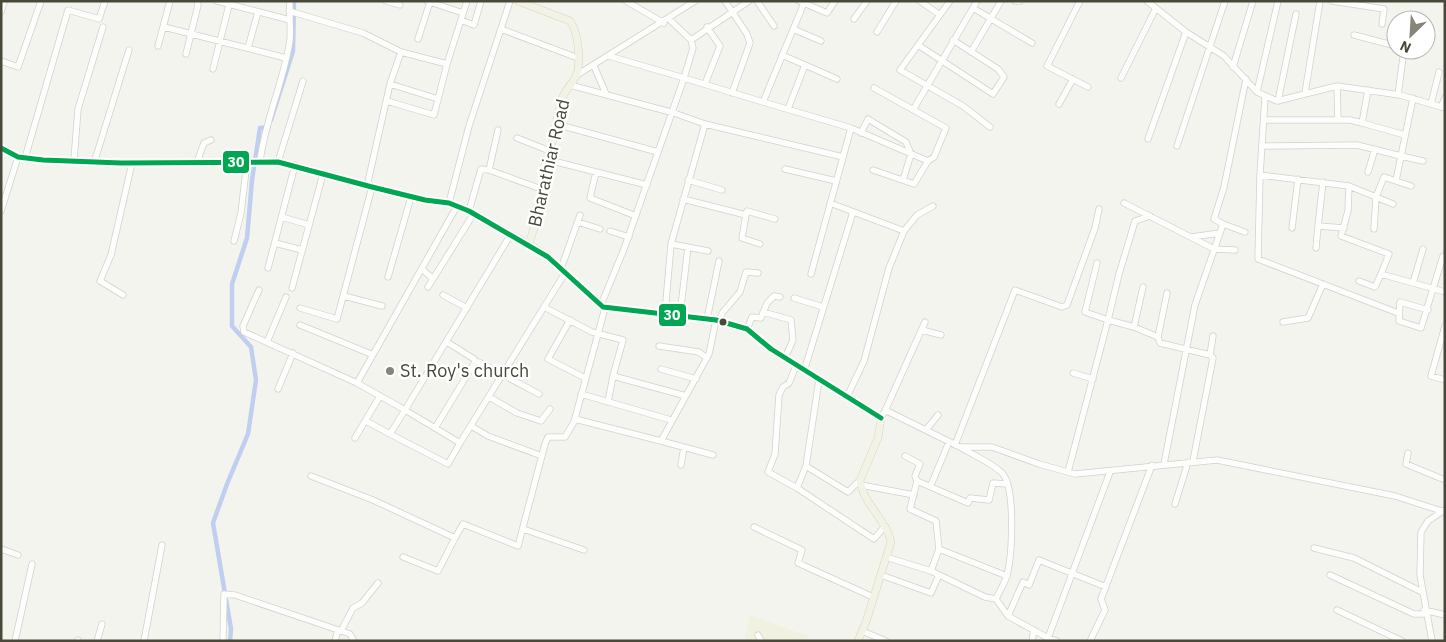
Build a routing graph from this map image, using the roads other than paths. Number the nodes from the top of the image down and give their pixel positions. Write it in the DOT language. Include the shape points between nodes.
graph roads {
  1 [pos="41,1"];
  2 [pos="105,1"];
  3 [pos="170,1"];
  4 [pos="197,1"];
  5 [pos="217,1"];
  6 [pos="290,1"];
  7 [pos="386,1"];
  8 [pos="467,1"];
  9 [pos="481,1"];
  10 [pos="510,1"];
  11 [pos="518,1"];
  12 [pos="626,1"];
  13 [pos="695,1"];
  14 [pos="725,1"];
  15 [pos="749,1"];
  16 [pos="757,1"];
  17 [pos="835,1"];
  18 [pos="867,1"];
  19 [pos="896,1"];
  20 [pos="950,1"];
  21 [pos="977,1"];
  22 [pos="1001,1"];
  23 [pos="1015,1"];
  24 [pos="1020,1"];
  25 [pos="1080,1"];
  26 [pos="1148,1"];
  27 [pos="1225,1"];
  28 [pos="1253,1"];
  29 [pos="1278,1"];
  30 [pos="1320,1"];
  31 [pos="1332,1"];
  32 [pos="1,2"];
  33 [pos="428,2"];
  34 [pos="802,2"];
  35 [pos="919,2"];
  36 [pos="1350,3"];
  37 [pos="229,5"];
  38 [pos="400,6"];
  39 [pos="973,8"];
  40 [pos="1156,8"];
  41 [pos="289,11"];
  42 [pos="1,12"];
  43 [pos="258,12"];
  44 [pos="732,12"];
  45 [pos="463,13"];
  46 [pos="1296,14"];
  47 [pos="940,15"];
  48 [pos="854,19"];
  49 [pos="991,19"];
  50 [pos="290,20"];
  51 [pos="461,20"];
  52 [pos="666,21"];
  53 [pos="1382,24"];
  54 [pos="774,26"];
  55 [pos="103,27"];
  56 [pos="164,27"];
  57 [pos="708,27"];
  58 [pos="501,29"];
  59 [pos="793,29"];
  60 [pos="877,32"];
  61 [pos="1186,32"];
  62 [pos="192,33"];
  63 [pos="1354,35"];
  64 [pos="418,39"];
  65 [pos="691,40"];
  66 [pos="953,40"];
  67 [pos="220,41"];
  68 [pos="820,41"];
  69 [pos="1032,43"];
  70 [pos="1386,43"];
  71 [pos="918,45"];
  72 [pos="158,46"];
  73 [pos="1211,46"];
  74 [pos="248,48"];
  75 [pos="130,50"];
  76 [pos="401,52"];
  77 [pos="971,52"];
  78 [pos="186,54"];
  79 [pos="782,54"];
  80 [pos="609,56"];
  81 [pos="286,58"];
  82 [pos="578,58"];
  83 [pos="1403,60"];
  84 [pos="1,61"];
  85 [pos="941,61"];
  86 [pos="447,64"];
  87 [pos="805,65"];
  88 [pos="594,66"];
  89 [pos="1233,66"];
  90 [pos="213,69"];
  91 [pos="1439,72"];
  92 [pos="577,75"];
  93 [pos="684,78"];
  94 [pos="1121,78"];
  95 [pos="838,79"];
  96 [pos="1073,79"];
  97 [pos="1246,79"];
  98 [pos="303,81"];
  99 [pos="390,84"];
  100 [pos="705,84"];
  101 [pos="570,85"];
  102 [pos="926,85"];
  103 [pos="1337,86"];
  104 [pos="1088,87"];
  105 [pos="874,88"];
  106 [pos="1368,90"];
  107 [pos="1257,92"];
  108 [pos="732,93"];
  109 [pos="1305,93"];
  110 [pos="606,94"];
  111 [pos="1398,95"];
  112 [pos="1265,97"];
  113 [pos="1413,98"];
  114 [pos="1445,98"];
  115 [pos="438,99"];
  116 [pos="387,101"];
  117 [pos="1278,101"];
  118 [pos="763,102"];
  119 [pos="1059,104"];
  120 [pos="1431,104"];
  121 [pos="1443,107"];
  122 [pos="788,109"];
  123 [pos="913,110"];
  124 [pos="674,112"];
  125 [pos="1264,120"];
  126 [pos="1338,120"];
  127 [pos="1362,123"];
  128 [pos="556,124"];
  129 [pos="705,124"];
  130 [pos="990,127"];
  131 [pos="851,128"];
  132 [pos="498,130"];
  133 [pos="861,133"];
  134 [pos="1405,135"];
  135 [pos="517,138"];
  136 [pos="1148,139"];
  137 [pos="211,140"];
  138 [pos="1177,146"];
  139 [pos="1262,146"];
  140 [pos="1,148"];
  141 [pos="1374,149"];
  142 [pos="550,152"];
  143 [pos="658,152"];
  144 [pos="911,154"];
  145 [pos="1401,156"];
  146 [pos="843,157"];
  147 [pos="22,158"];
  148 [pos="74,160"];
  149 [pos="549,160"];
  150 [pos="259,161"];
  151 [pos="928,161"];
  152 [pos="1423,161"];
  153 [pos="197,162"];
  154 [pos="247,162"];
  155 [pos="278,162"];
  156 [pos="94,163"];
  157 [pos="132,163"];
  158 [pos="295,165"];
  159 [pos="785,169"];
  160 [pos="490,170"];
  161 [pos="872,170"];
  162 [pos="596,172"];
  163 [pos="1368,172"];
  164 [pos="323,174"];
  165 [pos="1260,175"];
  166 [pos="1298,179"];
  167 [pos="688,180"];
  168 [pos="903,180"];
  169 [pos="1396,180"];
  170 [pos="836,181"];
  171 [pos="1323,182"];
  172 [pos="646,185"];
  173 [pos="1349,186"];
  174 [pos="1411,186"];
  175 [pos="369,187"];
  176 [pos="544,190"];
  177 [pos="722,190"];
  178 [pos="411,197"];
  179 [pos="1376,197"];
  180 [pos="683,199"];
  181 [pos="449,203"];
  182 [pos="830,203"];
  183 [pos="1124,203"];
  184 [pos="1393,204"];
  185 [pos="457,206"];
  186 [pos="933,206"];
  187 [pos="1100,209"];
  188 [pos="1,211"];
  189 [pos="471,212"];
  190 [pos="853,212"];
  191 [pos="580,215"];
  192 [pos="746,215"];
  193 [pos="636,216"];
  194 [pos="1150,216"];
  195 [pos="282,217"];
  196 [pos="775,219"];
  197 [pos="578,222"];
  198 [pos="309,224"];
  199 [pos="1223,224"];
  200 [pos="1318,226"];
  201 [pos="1292,228"];
  202 [pos="1344,228"];
  203 [pos="600,229"];
  204 [pos="1374,229"];
  205 [pos="610,231"];
  206 [pos="904,231"];
  207 [pos="1245,232"];
  208 [pos="1220,233"];
  209 [pos="511,234"];
  210 [pos="629,237"];
  211 [pos="1191,237"];
  212 [pos="234,241"];
  213 [pos="275,243"];
  214 [pos="529,244"];
  215 [pos="671,244"];
  216 [pos="760,244"];
  217 [pos="688,247"];
  218 [pos="1316,248"];
  219 [pos="1214,249"];
  220 [pos="1423,249"];
  221 [pos="302,250"];
  222 [pos="1235,250"];
  223 [pos="708,251"];
  224 [pos="1443,256"];
  225 [pos="718,261"];
  226 [pos="1097,263"];
  227 [pos="1443,267"];
  228 [pos="268,268"];
  229 [pos="422,268"];
  230 [pos="563,271"];
  231 [pos="758,274"];
  232 [pos="811,274"];
  233 [pos="1381,274"];
  234 [pos="388,277"];
  235 [pos="433,279"];
  236 [pos="1359,281"];
  237 [pos="1413,283"];
  238 [pos="1323,284"];
  239 [pos="428,287"];
  240 [pos="1143,287"];
  241 [pos="292,288"];
  242 [pos="1434,289"];
  243 [pos="258,290"];
  244 [pos="1445,292"];
  245 [pos="1167,293"];
  246 [pos="123,295"];
  247 [pos="443,295"];
  248 [pos="344,296"];
  249 [pos="286,297"];
  250 [pos="780,297"];
  251 [pos="794,298"];
  252 [pos="382,306"];
  253 [pos="603,306"];
  254 [pos="544,307"];
  255 [pos="824,307"];
  256 [pos="300,308"];
  257 [pos="467,308"];
  258 [pos="1428,310"];
  259 [pos="763,312"];
  260 [pos="664,313"];
  261 [pos="1398,313"];
  262 [pos="680,315"];
  263 [pos="707,319"];
  264 [pos="570,320"];
  265 [pos="718,320"];
  266 [pos="1108,320"];
  267 [pos="925,322"];
  268 [pos="1283,322"];
  269 [pos="300,325"];
  270 [pos="1134,326"];
  271 [pos="1445,326"];
  272 [pos="747,329"];
  273 [pos="922,330"];
  274 [pos="598,332"];
  275 [pos="941,335"];
  276 [pos="1213,336"];
  277 [pos="1158,337"];
  278 [pos="267,342"];
  279 [pos="447,342"];
  280 [pos="659,346"];
  281 [pos="1185,351"];
  282 [pos="293,353"];
  283 [pos="371,354"];
  284 [pos="1210,355"];
  285 [pos="707,358"];
  286 [pos="785,358"];
  287 [pos="476,362"];
  288 [pos="796,366"];
  289 [pos="661,369"];
  290 [pos="804,370"];
  291 [pos="1072,373"];
  292 [pos="502,375"];
  293 [pos="613,376"];
  294 [pos="586,378"];
  295 [pos="696,379"];
  296 [pos="1093,379"];
  297 [pos="819,380"];
  298 [pos="1445,380"];
  299 [pos="357,383"];
  300 [pos="278,389"];
  301 [pos="539,394"];
  302 [pos="581,394"];
  303 [pos="380,396"];
  304 [pos="686,396"];
  305 [pos="489,397"];
  306 [pos="847,397"];
  307 [pos="608,402"];
  308 [pos="550,409"];
  309 [pos="405,410"];
  310 [pos="885,411"];
  311 [pos="938,415"];
  312 [pos="881,418"];
  313 [pos="575,419"];
  314 [pos="671,420"];
  315 [pos="366,421"];
  316 [pos="471,426"];
  317 [pos="435,428"];
  318 [pos="926,430"];
  319 [pos="390,434"];
  320 [pos="355,438"];
  321 [pos="661,441"];
  322 [pos="460,443"];
  323 [pos="955,444"];
  324 [pos="684,447"];
  325 [pos="1408,453"];
  326 [pos="713,455"];
  327 [pos="542,456"];
  328 [pos="905,456"];
  329 [pos="1191,462"];
  330 [pos="1164,464"];
  331 [pos="681,465"];
  332 [pos="1152,465"];
  333 [pos="806,466"];
  334 [pos="1068,472"];
  335 [pos="1110,472"];
  336 [pos="311,476"];
  337 [pos="1445,480"];
  338 [pos="918,481"];
  339 [pos="860,483"];
  340 [pos="1007,484"];
  341 [pos="931,485"];
  342 [pos="798,488"];
  343 [pos="914,495"];
  344 [pos="1175,504"];
  345 [pos="1443,511"];
  346 [pos="884,526"];
  347 [pos="754,527"];
  348 [pos="523,529"];
  349 [pos="455,538"];
  350 [pos="162,545"];
  351 [pos="1314,548"];
  352 [pos="1,549"];
  353 [pos="939,549"];
  354 [pos="584,550"];
  355 [pos="18,555"];
  356 [pos="404,557"];
  357 [pos="886,557"];
  358 [pos="32,564"];
  359 [pos="931,571"];
  360 [pos="1072,572"];
  361 [pos="881,575"];
  362 [pos="939,575"];
  363 [pos="1330,575"];
  364 [pos="1008,576"];
  365 [pos="378,583"];
  366 [pos="1106,587"];
  367 [pos="1422,592"];
  368 [pos="873,597"];
  369 [pos="996,599"];
  370 [pos="1338,610"];
  371 [pos="1425,612"];
  372 [pos="1445,615"];
  373 [pos="1008,616"];
  374 [pos="102,624"];
  375 [pos="1034,630"];
  376 [pos="339,631"];
  377 [pos="862,631"];
  378 [pos="1048,638"];
  379 [pos="15,641"];
  380 [pos="97,641"];
  381 [pos="144,641"];
  382 [pos="223,641"];
  383 [pos="335,641"];
  384 [pos="354,641"];
  385 [pos="858,641"];
  386 [pos="886,641"];
  387 [pos="1032,641"];
  388 [pos="1057,641"];
  389 [pos="1090,641"];
  390 [pos="1402,641"];
  391 [pos="1432,641"];
  1 -- 84 [label="street" via="18,67"];
  2 -- 147 [label="street" via="99,19 68,10"];
  3 -- 56 [label="street"];
  4 -- 62 [label="street"];
  5 -- 37 [label="street"];
  6 -- 41 [label="street"];
  7 -- 38 [label="street"];
  8 -- 45 [label="street"];
  9 -- 51 [label="street" via="474,25"];
  10 -- 58 [label="street"];
  11 -- 82 [label="main road" via="570,21 576,36"];
  12 -- 52 [label="street"];
  13 -- 52 [label="street"];
  14 -- 44 [label="street"];
  15 -- 44 [label="street"];
  16 -- 54 [label="street"];
  17 -- 34 [label="street" via="827,13"];
  18 -- 48 [label="street"];
  19 -- 60 [label="street"];
  20 -- 47 [label="street"];
  21 -- 39 [label="street"];
  22 -- 49 [label="street"];
  23 -- 24 [label="street"];
  25 -- 96 [label="street" via="1047,66"];
  26 -- 40 [label="street"];
  27 -- 73 [label="street"];
  28 -- 89 [label="street"];
  29 -- 107 [label="street"];
  30 -- 109 [label="street"];
  31 -- 36 [label="street"];
  32 -- 42 [label="street" via="4,3"];
  33 -- 45 [label="street"];
  33 -- 64 [label="street"];
  34 -- 59 [label="street"];
  35 -- 47 [label="street"];
  36 -- 53 [label="street" via="1384,9"];
  37 -- 43 [label="street"];
  37 -- 67 [label="street"];
  39 -- 49 [label="street"];
  39 -- 66 [label="street"];
  40 -- 61 [label="street"];
  40 -- 94 [label="street"];
  41 -- 50 [label="street"];
  41 -- 76 [label="street" via="363,33"];
  43 -- 50 [label="street"];
  43 -- 74 [label="street"];
  44 -- 57 [label="street"];
  44 -- 108 [label="street" via="750,44"];
  45 -- 51 [label="street"];
  46 -- 117 [label="street"];
  47 -- 71 [label="street"];
  49 -- 69 [label="street"];
  49 -- 77 [label="street"];
  50 -- 81 [label="street"];
  51 -- 86 [label="street"];
  52 -- 65 [label="street"];
  52 -- 80 [label="street"];
  55 -- 148 [label="street" via="78,109"];
  56 -- 62 [label="street"];
  56 -- 72 [label="street"];
  57 -- 65 [label="street"];
  57 -- 100 [label="street" via="720,46"];
  58 -- 82 [label="street"];
  58 -- 181 [label="street" via="469,126"];
  59 -- 68 [label="street"];
  59 -- 79 [label="street"];
  61 -- 73 [label="street"];
  61 -- 136 [label="street"];
  62 -- 67 [label="street"];
  62 -- 78 [label="street"];
  63 -- 70 [label="street"];
  65 -- 93 [label="street" via="693,48"];
  66 -- 77 [label="street"];
  66 -- 85 [label="street"];
  67 -- 74 [label="street"];
  67 -- 90 [label="street"];
  71 -- 85 [label="street"];
  71 -- 102 [label="street" via="900,70"];
  73 -- 89 [label="street"];
  73 -- 138 [label="street"];
  74 -- 81 [label="street"];
  75 -- 156 [label="street"];
  76 -- 86 [label="street"];
  76 -- 99 [label="street"];
  77 -- 85 [label="street" via="998,69 1004,77 994,94"];
  79 -- 87 [label="street"];
  79 -- 118 [label="street"];
  80 -- 88 [label="street"];
  80 -- 93 [label="street"];
  81 -- 150 [label="street"];
  82 -- 92 [label="main road"];
  83 -- 111 [label="street"];
  85 -- 102 [label="street"];
  86 -- 115 [label="street"];
  87 -- 95 [label="street"];
  87 -- 122 [label="street"];
  88 -- 92 [label="street"];
  88 -- 110 [label="street"];
  89 -- 97 [label="street"];
  91 -- 120 [label="street"];
  92 -- 101 [label="main road, Bharathiar Road"];
  93 -- 100 [label="street"];
  93 -- 124 [label="street"];
  96 -- 104 [label="street"];
  96 -- 119 [label="street"];
  97 -- 107 [label="street"];
  97 -- 199 [label="street" via="1224,187 1214,219"];
  98 -- 155 [label="street"];
  99 -- 115 [label="street"];
  99 -- 116 [label="street"];
  100 -- 108 [label="street"];
  101 -- 110 [label="street"];
  101 -- 128 [label="main road, Bharathiar Road" via="563,97"];
  102 -- 123 [label="street"];
  102 -- 130 [label="street" via="963,106"];
  103 -- 106 [label="street"];
  103 -- 109 [label="street"];
  103 -- 126 [label="street"];
  105 -- 123 [label="street"];
  106 -- 111 [label="street"];
  106 -- 127 [label="street"];
  107 -- 112 [label="street"];
  108 -- 118 [label="street"];
  109 -- 117 [label="street"];
  110 -- 124 [label="street"];
  111 -- 113 [label="street"];
  112 -- 117 [label="street"];
  112 -- 125 [label="street"];
  113 -- 120 [label="street"];
  113 -- 134 [label="street"];
  114 -- 121 [label="street"];
  115 -- 116 [label="street" via="434,115"];
  116 -- 175 [label="street"];
  118 -- 122 [label="street"];
  120 -- 121 [label="street"];
  122 -- 131 [label="street"];
  123 -- 151 [label="street" via="946,128 934,157"];
  124 -- 129 [label="street"];
  124 -- 143 [label="street"];
  125 -- 126 [label="street"];
  125 -- 139 [label="street"];
  126 -- 127 [label="street"];
  127 -- 134 [label="street"];
  128 -- 142 [label="main road, Bharathiar Road"];
  128 -- 143 [label="street"];
  129 -- 146 [label="street"];
  129 -- 167 [label="street"];
  131 -- 133 [label="street"];
  131 -- 146 [label="street"];
  132 -- 160 [label="street"];
  133 -- 144 [label="street"];
  133 -- 144 [label="street" via="868,119 906,142"];
  134 -- 145 [label="street"];
  135 -- 142 [label="street"];
  137 -- 153 [label="street" via="204,143"];
  139 -- 141 [label="street" via="1357,144"];
  139 -- 165 [label="street"];
  140 -- 147 [label="street, Bharathiar Road"];
  141 -- 145 [label="street"];
  141 -- 163 [label="street"];
  142 -- 149 [label="main road, Bharathiar Road"];
  143 -- 172 [label="street"];
  144 -- 151 [label="street"];
  144 -- 168 [label="street"];
  145 -- 152 [label="street"];
  145 -- 169 [label="street"];
  146 -- 170 [label="street"];
  147 -- 148 [label="street, Bharathiar Road"];
  147 -- 188 [label="street"];
  148 -- 156 [label="street, Bharathiar Road"];
  149 -- 162 [label="street"];
  149 -- 176 [label="main road, Bharathiar Road"];
  150 -- 154 [label="street, Bharathiar Road"];
  150 -- 155 [label="street, Bharathiar Road"];
  151 -- 168 [label="street" via="914,184"];
  153 -- 154 [label="street, Bharathiar Road"];
  153 -- 157 [label="street, Bharathiar Road"];
  154 -- 212 [label="street"];
  155 -- 158 [label="street, Bharathiar Road"];
  156 -- 157 [label="street, Bharathiar Road"];
  157 -- 246 [label="street" via="111,255 100,279 101,283"];
  158 -- 164 [label="street, Bharathiar Road"];
  158 -- 195 [label="street"];
  159 -- 170 [label="street"];
  160 -- 176 [label="street"];
  160 -- 189 [label="street" via="481,169"];
  161 -- 168 [label="street"];
  162 -- 172 [label="street"];
  162 -- 193 [label="street" via="590,198"];
  164 -- 175 [label="street, Bharathiar Road"];
  164 -- 198 [label="street"];
  165 -- 166 [label="street"];
  165 -- 238 [label="street" via="1258,259"];
  166 -- 171 [label="street"];
  166 -- 201 [label="street"];
  167 -- 177 [label="street"];
  167 -- 180 [label="street"];
  169 -- 174 [label="street"];
  169 -- 179 [label="street" via="1384,177"];
  170 -- 182 [label="street"];
  171 -- 173 [label="street"];
  171 -- 200 [label="street"];
  172 -- 193 [label="street"];
  173 -- 179 [label="street"];
  173 -- 202 [label="street"];
  175 -- 178 [label="street, Bharathiar Road"];
  175 -- 248 [label="street"];
  176 -- 214 [label="main road, Bharathiar Road"];
  178 -- 181 [label="street, Bharathiar Road"];
  178 -- 234 [label="street"];
  179 -- 184 [label="street"];
  179 -- 204 [label="street"];
  180 -- 192 [label="street"];
  180 -- 215 [label="street"];
  181 -- 185 [label="street, Bharathiar Road"];
  182 -- 190 [label="street"];
  182 -- 232 [label="street"];
  183 -- 194 [label="street"];
  185 -- 189 [label="street, Bharathiar Road"];
  185 -- 229 [label="street"];
  186 -- 206 [label="street" via="917,215"];
  187 -- 323 [label="street" via="1067,305 1062,307 1015,290"];
  189 -- 209 [label="street, Bharathiar Road"];
  189 -- 235 [label="street"];
  190 -- 206 [label="street"];
  190 -- 255 [label="street"];
  191 -- 197 [label="street"];
  192 -- 196 [label="street" via="747,212"];
  192 -- 216 [label="street" via="742,238"];
  193 -- 210 [label="street"];
  194 -- 211 [label="street"];
  194 -- 266 [label="street" via="1135,221"];
  195 -- 198 [label="street"];
  195 -- 213 [label="street"];
  197 -- 203 [label="street"];
  197 -- 230 [label="street"];
  198 -- 221 [label="street"];
  199 -- 207 [label="street"];
  199 -- 208 [label="street"];
  200 -- 202 [label="street"];
  200 -- 218 [label="street"];
  202 -- 233 [label="street" via="1341,236 1389,254"];
  205 -- 210 [label="street"];
  206 -- 306 [label="street" via="889,268 864,361"];
  208 -- 211 [label="street"];
  208 -- 219 [label="street"];
  209 -- 214 [label="street, Bharathiar Road"];
  209 -- 257 [label="street"];
  210 -- 253 [label="street"];
  211 -- 219 [label="street"];
  213 -- 221 [label="street"];
  213 -- 228 [label="street"];
  214 -- 230 [label="main road, Bharathiar Road"];
  215 -- 217 [label="street"];
  215 -- 260 [label="street"];
  217 -- 223 [label="street"];
  217 -- 262 [label="street"];
  219 -- 222 [label="street"];
  219 -- 281 [label="street" via="1195,304"];
  220 -- 237 [label="street"];
  221 -- 241 [label="street"];
  224 -- 227 [label="street"];
  225 -- 263 [label="street"];
  226 -- 266 [label="street" via="1085,312"];
  227 -- 242 [label="street"];
  229 -- 235 [label="street"];
  229 -- 283 [label="street"];
  230 -- 253 [label="main road, Bharathiar Road"];
  230 -- 254 [label="street"];
  231 -- 265 [label="street" via="746,272 740,292"];
  233 -- 236 [label="street" via="1375,287"];
  233 -- 237 [label="street"];
  235 -- 239 [label="street"];
  237 -- 242 [label="street"];
  238 -- 261 [label="street"];
  238 -- 268 [label="street" via="1308,318"];
  240 -- 270 [label="street"];
  242 -- 244 [label="street"];
  242 -- 258 [label="street"];
  243 -- 278 [label="street" via="242,329"];
  245 -- 277 [label="street"];
  247 -- 257 [label="street"];
  248 -- 252 [label="street"];
  248 -- 256 [label="street" via="335,320"];
  249 -- 278 [label="street"];
  250 -- 259 [label="street" via="772,297"];
  251 -- 255 [label="street"];
  253 -- 260 [label="main road"];
  253 -- 274 [label="street"];
  254 -- 264 [label="street"];
  254 -- 292 [label="street"];
  255 -- 290 [label="street"];
  257 -- 279 [label="street"];
  258 -- 261 [label="street" via="1400,302"];
  258 -- 261 [label="street" via="1421,328 1399,321"];
  259 -- 272 [label="street" via="761,319 751,318"];
  259 -- 286 [label="street" via="791,320 793,340"];
  260 -- 262 [label="main road"];
  262 -- 263 [label="main road"];
  263 -- 265 [label="main road"];
  264 -- 274 [label="street"];
  264 -- 294 [label="street" via="548,359"];
  265 -- 272 [label="main road"];
  265 -- 285 [label="street"];
  266 -- 270 [label="street"];
  266 -- 296 [label="street"];
  267 -- 273 [label="street"];
  269 -- 283 [label="street"];
  270 -- 277 [label="street"];
  271 -- 298 [label="street" via="1431,376"];
  272 -- 286 [label="main road"];
  273 -- 275 [label="street"];
  273 -- 310 [label="street"];
  274 -- 293 [label="street" via="623,340"];
  274 -- 294 [label="street"];
  276 -- 284 [label="street"];
  277 -- 281 [label="street" via="1162,345"];
  278 -- 282 [label="street"];
  279 -- 287 [label="street"];
  279 -- 309 [label="street"];
  280 -- 285 [label="street" via="699,352"];
  281 -- 284 [label="street"];
  281 -- 330 [label="street"];
  282 -- 299 [label="street"];
  282 -- 300 [label="street"];
  283 -- 299 [label="street"];
  284 -- 329 [label="street" via="1210,376"];
  285 -- 295 [label="street"];
  286 -- 288 [label="main road"];
  287 -- 292 [label="street"];
  287 -- 317 [label="street"];
  288 -- 290 [label="main road"];
  288 -- 342 [label="street" via="789,383 779,395 775,454 768,472"];
  289 -- 295 [label="street"];
  290 -- 297 [label="main road"];
  291 -- 296 [label="street"];
  292 -- 301 [label="street"];
  292 -- 305 [label="street"];
  293 -- 304 [label="street"];
  293 -- 307 [label="street"];
  294 -- 302 [label="street"];
  295 -- 304 [label="street"];
  296 -- 334 [label="street"];
  297 -- 306 [label="main road"];
  297 -- 333 [label="street"];
  299 -- 303 [label="street"];
  302 -- 307 [label="street"];
  302 -- 313 [label="street"];
  303 -- 309 [label="street"];
  303 -- 315 [label="street"];
  304 -- 314 [label="street"];
  305 -- 308 [label="street" via="517,413 541,420"];
  305 -- 316 [label="street"];
  306 -- 312 [label="main road"];
  307 -- 314 [label="street"];
  309 -- 317 [label="street"];
  309 -- 319 [label="street"];
  310 -- 312 [label="street"];
  310 -- 318 [label="street"];
  311 -- 318 [label="street"];
  312 -- 339 [label="main road" via="878,438"];
  313 -- 321 [label="street"];
  313 -- 327 [label="street" via="565,437 555,436 546,440"];
  314 -- 321 [label="street"];
  315 -- 319 [label="street"];
  315 -- 320 [label="street"];
  316 -- 322 [label="street"];
  316 -- 327 [label="street" via="488,436"];
  317 -- 322 [label="street"];
  318 -- 323 [label="street"];
  319 -- 322 [label="street" via="444,464 448,464"];
  321 -- 324 [label="street"];
  323 -- 334 [label="street" via="992,447"];
  323 -- 340 [label="street" via="1003,474"];
  323 -- 341 [label="street"];
  324 -- 326 [label="street"];
  324 -- 331 [label="street"];
  325 -- 337 [label="street" via="1406,464"];
  327 -- 348 [label="street"];
  328 -- 338 [label="street" via="920,464 916,476"];
  329 -- 330 [label="street"];
  329 -- 344 [label="street"];
  329 -- 345 [label="street" via="1218,460 1395,496"];
  330 -- 332 [label="street"];
  332 -- 335 [label="street"];
  332 -- 366 [label="street"];
  333 -- 339 [label="street" via="848,492"];
  333 -- 342 [label="street"];
  334 -- 335 [label="street"];
  335 -- 360 [label="street"];
  336 -- 349 [label="street"];
  338 -- 341 [label="street"];
  338 -- 343 [label="street"];
  339 -- 343 [label="street"];
  339 -- 346 [label="main road"];
  340 -- 341 [label="street" via="993,483 989,500 970,498 968,503"];
  340 -- 364 [label="street" via="1012,529"];
  342 -- 346 [label="street" via="874,539"];
  343 -- 353 [label="street" via="910,510 936,521"];
  345 -- 367 [label="street" via="1428,521 1422,532"];
  346 -- 357 [label="main road" via="890,542"];
  347 -- 368 [label="street" via="802,550 798,562"];
  348 -- 349 [label="street" via="518,546 463,524"];
  348 -- 354 [label="street"];
  349 -- 356 [label="street" via="438,571"];
  350 -- 381 [label="street"];
  351 -- 367 [label="street" via="1354,558"];
  352 -- 355 [label="street"];
  353 -- 359 [label="street"];
  353 -- 364 [label="street"];
  357 -- 359 [label="street"];
  357 -- 361 [label="main road"];
  358 -- 379 [label="street"];
  359 -- 362 [label="street"];
  360 -- 366 [label="street"];
  360 -- 373 [label="street" via="1039,560 1029,584 1023,582"];
  360 -- 378 [label="street"];
  361 -- 362 [label="street" via="931,593"];
  361 -- 368 [label="main road"];
  362 -- 369 [label="street" via="985,598"];
  363 -- 371 [label="street" via="1414,614"];
  364 -- 369 [label="street"];
  365 -- 376 [label="street" via="362,603 353,608"];
  366 -- 389 [label="street" via="1101,599 1105,610"];
  367 -- 371 [label="street"];
  368 -- 377 [label="main road"];
  369 -- 373 [label="street"];
  370 -- 390 [label="street"];
  371 -- 372 [label="street"];
  371 -- 391 [label="street"];
  373 -- 375 [label="street"];
  374 -- 380 [label="street"];
  375 -- 378 [label="street"];
  375 -- 387 [label="street"];
  376 -- 382 [label="street" via="224,594"];
  376 -- 383 [label="street"];
  376 -- 384 [label="street" via="350,634"];
  377 -- 385 [label="main road"];
  377 -- 386 [label="street"];
  378 -- 388 [label="street"];
}
